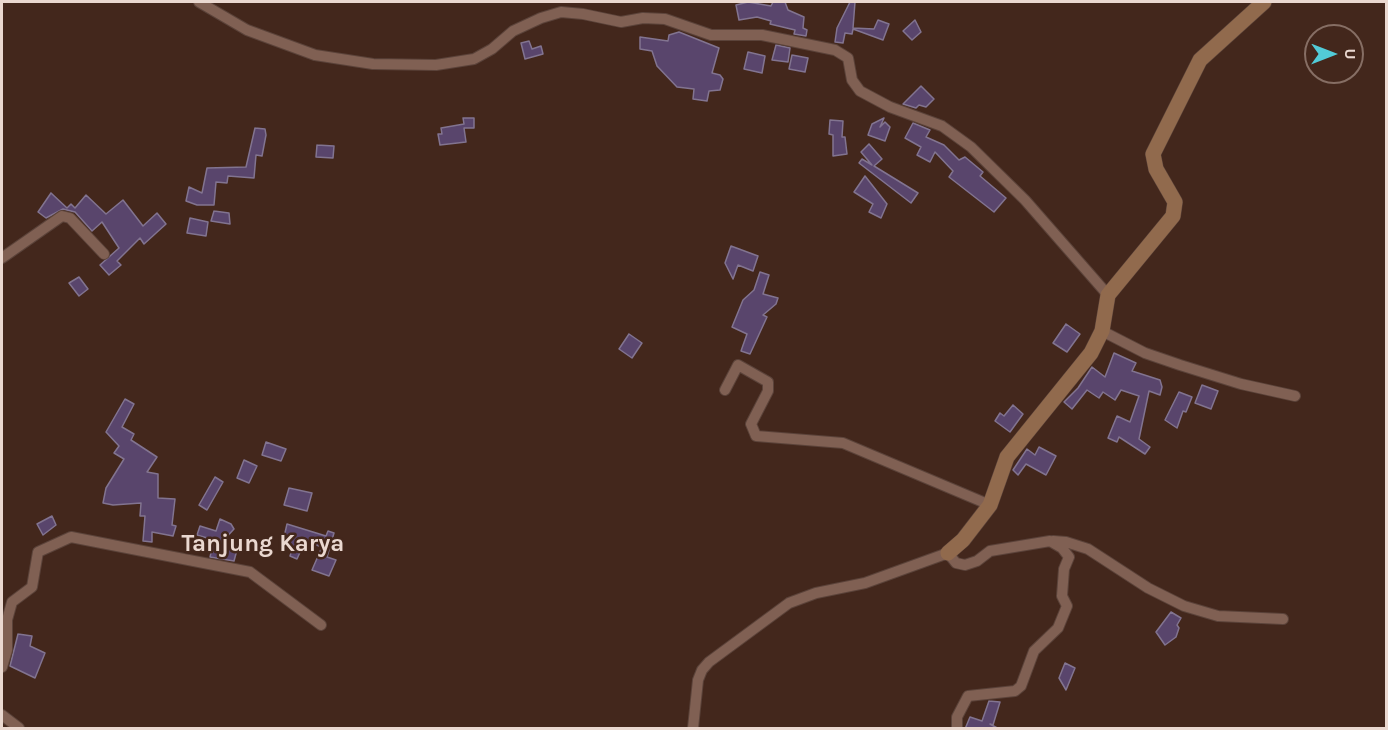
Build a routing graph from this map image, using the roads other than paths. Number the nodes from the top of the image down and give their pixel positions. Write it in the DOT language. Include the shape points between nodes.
graph roads {
  1 [pos="199,2"];
  2 [pos="1264,2"];
  3 [pos="104,254"];
  4 [pos="2,258"];
  5 [pos="1108,295"];
  6 [pos="1102,331"];
  7 [pos="725,390"];
  8 [pos="1295,396"];
  9 [pos="990,505"];
  10 [pos="1050,542"];
  11 [pos="948,553"];
  12 [pos="1283,618"];
  13 [pos="321,625"];
  14 [pos="2,668"];
  15 [pos="2,715"];
  16 [pos="19,729"];
  17 [pos="693,729"];
  18 [pos="957,729"];
  1 -- 5 [label="street" via="247,30 315,55 373,63 436,65 474,59 513,31 561,12 621,22 657,18 711,35 762,34 835,50 848,58 852,80 860,91 942,126 971,147 1025,200"];
  2 -- 5 [label="street" via="1194,68 1152,161 1176,210"];
  3 -- 4 [label="street" via="70,218 62,216"];
  5 -- 6 [label="street"];
  6 -- 8 [label="street" via="1180,365"];
  6 -- 9 [label="street" via="1080,369 1007,458"];
  7 -- 9 [label="street" via="738,365 768,382 768,391 751,424 756,436 843,443"];
  9 -- 11 [label="street"];
  10 -- 11 [label="street" via="990,551 965,565 956,563"];
  10 -- 12 [label="street" via="1088,549 1148,588 1211,615"];
  10 -- 18 [label="street" via="1069,557 1062,596 1067,606 1058,628 1035,650 1015,691 968,696 957,717"];
  11 -- 17 [label="street" via="852,587 816,593 777,611 702,670"];
  13 -- 14 [label="street" via="250,572 70,537 38,552 32,587 12,602"];
  15 -- 16 [label="street"];
}
